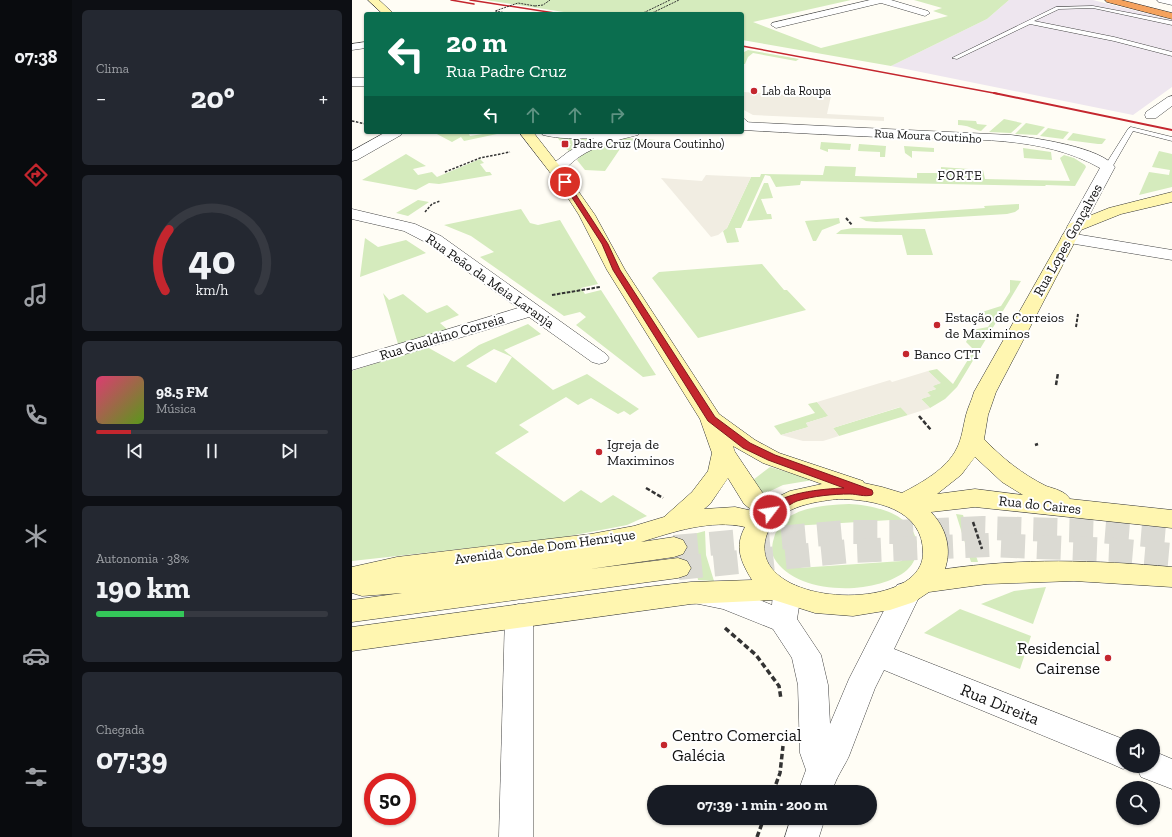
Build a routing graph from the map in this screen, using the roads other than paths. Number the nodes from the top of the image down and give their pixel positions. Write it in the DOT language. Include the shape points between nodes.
graph roads {
  1 [pos="391,0"];
  2 [pos="882,0"];
  3 [pos="1110,0"];
  4 [pos="1131,0"];
  5 [pos="1162,0"];
  6 [pos="1172,2"];
  7 [pos="377,3"];
  8 [pos="1172,10"];
  9 [pos="387,12"];
  10 [pos="925,13"];
  11 [pos="1172,16"];
  12 [pos="1030,22"];
  13 [pos="1172,23"];
  14 [pos="776,25"];
  15 [pos="364,45"];
  16 [pos="352,48"];
  17 [pos="364,50"];
  18 [pos="1172,54"];
  19 [pos="955,58"];
  20 [pos="352,82"];
  21 [pos="364,82"];
  22 [pos="1172,100"];
  23 [pos="1151,114"];
  24 [pos="744,124"];
  25 [pos="392,134"];
  26 [pos="515,134"];
  27 [pos="528,134"];
  28 [pos="566,134"];
  29 [pos="602,134"];
  30 [pos="625,134"];
  31 [pos="1172,139"];
  32 [pos="352,157"];
  33 [pos="1108,167"];
  34 [pos="556,169"];
  35 [pos="1172,197"];
  36 [pos="352,214"];
  37 [pos="1072,233"];
  38 [pos="1172,255"];
  39 [pos="616,270"];
  40 [pos="531,310"];
  41 [pos="599,358"];
  42 [pos="352,364"];
  43 [pos="711,419"];
  44 [pos="972,440"];
  45 [pos="724,453"];
  46 [pos="868,493"];
  47 [pos="906,505"];
  48 [pos="1081,509"];
  49 [pos="765,517"];
  50 [pos="1172,519"];
  51 [pos="675,546"];
  52 [pos="352,577"];
  53 [pos="1172,577"];
  54 [pos="352,586"];
  55 [pos="914,588"];
  56 [pos="783,602"];
  57 [pos="352,611"];
  58 [pos="519,615"];
  59 [pos="352,639"];
  60 [pos="876,654"];
  61 [pos="1116,751"];
  62 [pos="1160,769"];
  63 [pos="1172,774"];
  64 [pos="818,781"];
  65 [pos="806,825"];
  66 [pos="516,837"];
  67 [pos="802,837"];
  1 -- 7 [label="street"];
  2 -- 10 [label="street"];
  2 -- 14 [label="street"];
  3 -- 11 [label="highway"];
  4 -- 8 [label="highway"];
  5 -- 6 [label="street"];
  7 -- 9 [label="street"];
  12 -- 13 [label="lane" via="1058,8 1092,7"];
  12 -- 18 [label="lane"];
  12 -- 19 [label="lane"];
  15 -- 16 [label="street"];
  16 -- 17 [label="street"];
  20 -- 21 [label="street"];
  22 -- 23 [label="street"];
  24 -- 33 [label="street, Rua Moura Coutinho" via="1042,144 1083,153"];
  25 -- 32 [label="street"];
  26 -- 39 [label="street" via="595,246"];
  27 -- 34 [label="street"];
  28 -- 29 [label="street"];
  30 -- 34 [label="street" via="579,150"];
  31 -- 33 [label="lane, Rua Lopes Gonçalves" via="1131,129"];
  33 -- 37 [label="street, Rua Lopes Gonçalves"];
  34 -- 39 [label="street" via="605,244"];
  35 -- 37 [label="street" via="1115,211"];
  36 -- 40 [label="street, Rua Peão da Meia Laranja" via="392,222 435,240"];
  37 -- 38 [label="street"];
  37 -- 44 [label="street, Rua Lopes Gonçalves" via="985,392"];
  39 -- 43 [label="street"];
  40 -- 41 [label="street, Rua Peão da Meia Laranja"];
  40 -- 42 [label="street, Rua Gualdino Correia"];
  43 -- 45 [label="street"];
  43 -- 46 [label="street" via="747,445 771,458"];
  44 -- 47 [label="street, Rua Lopes Gonçalves" via="958,465"];
  44 -- 48 [label="street" via="1003,472 1046,496"];
  45 -- 49 [label="street"];
  45 -- 51 [label="street" via="719,473 701,498"];
  46 -- 47 [label="street" via="876,493"];
  46 -- 49 [label="street" via="850,491 794,498"];
  47 -- 48 [label="street, Rua do Caires" via="975,498"];
  47 -- 55 [label="street" via="926,521 936,545 936,559 930,571"];
  48 -- 50 [label="street, Rua do Caires"];
  49 -- 51 [label="street, Avenida Conde Dom Henrique" via="710,517"];
  49 -- 56 [label="street" via="752,540 752,554 756,566"];
  51 -- 52 [label="street, Avenida Conde Dom Henrique" via="634,535 591,543 397,567"];
  51 -- 54 [label="street, Avenida Conde Dom Henrique" via="530,568 397,584"];
  51 -- 57 [label="street, Avenida Conde Dom Henrique"];
  53 -- 55 [label="street" via="1096,571 1031,571 954,577"];
  55 -- 56 [label="street" via="886,600 862,605"];
  55 -- 60 [label="street"];
  56 -- 58 [label="street" via="726,599 691,593"];
  56 -- 64 [label="street" via="806,655 813,686"];
  58 -- 59 [label="street"];
  58 -- 66 [label="street"];
  60 -- 61 [label="street, Rua Direita"];
  60 -- 64 [label="street" via="833,756"];
  62 -- 63 [label="street"];
  65 -- 67 [label="street"];
}
